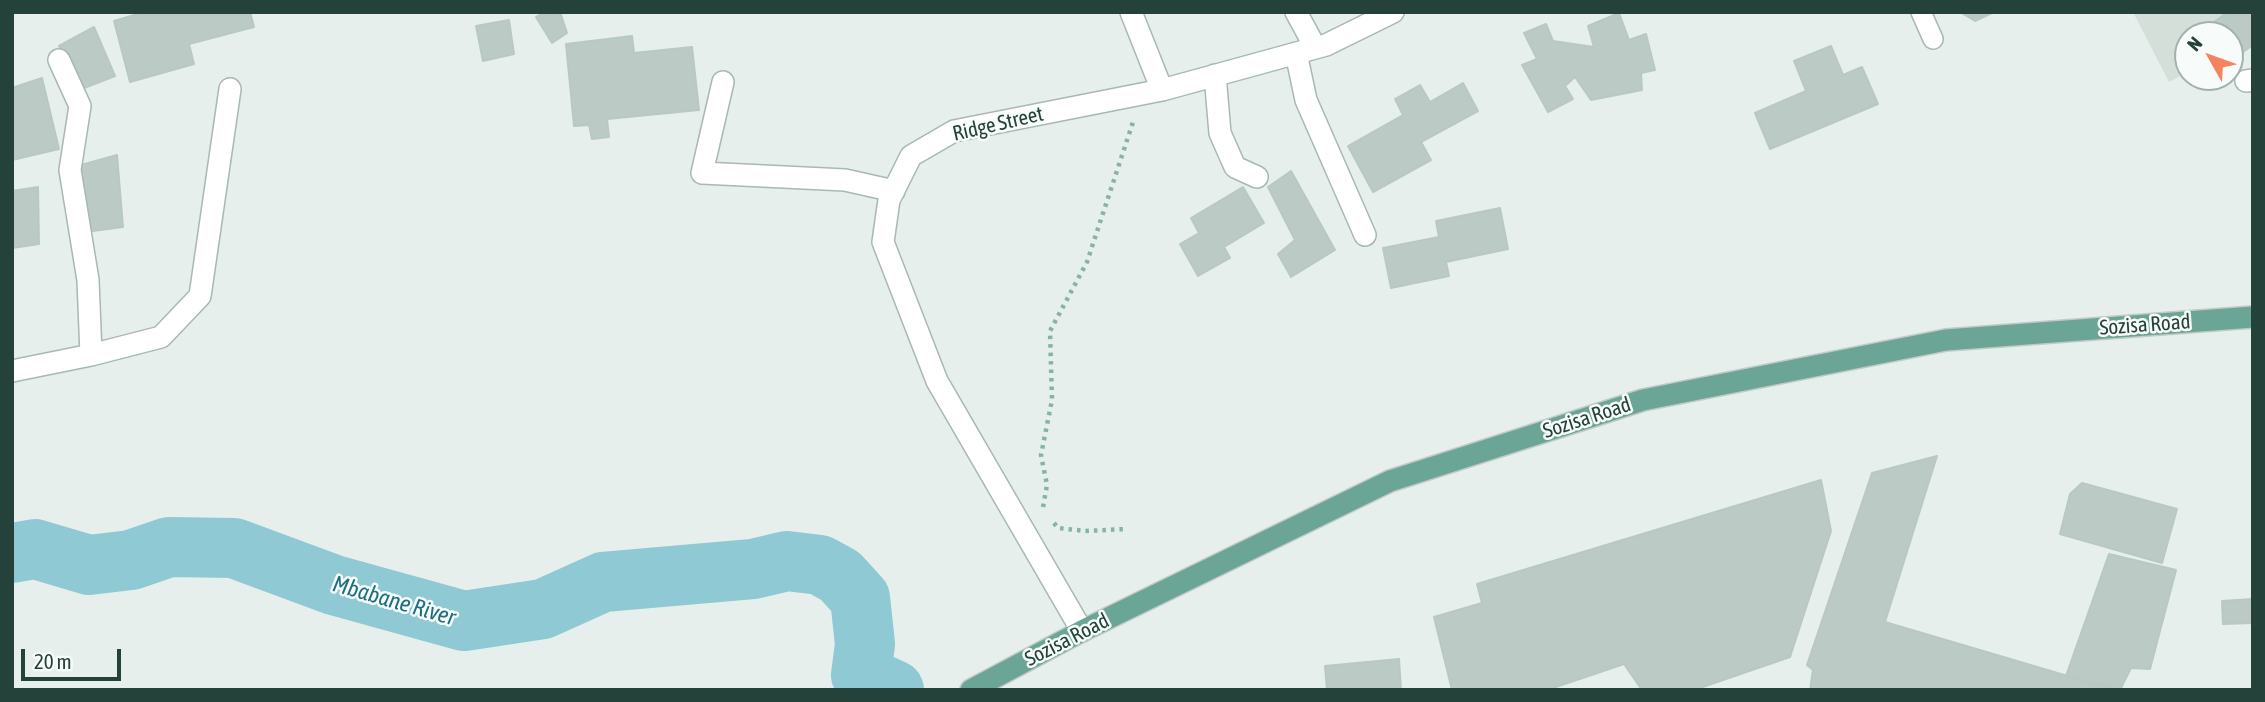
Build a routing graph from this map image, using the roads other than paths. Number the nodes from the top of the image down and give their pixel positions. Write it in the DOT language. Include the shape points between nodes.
graph roads {
  1 [pos="1131,12"];
  2 [pos="1296,12"];
  3 [pos="1394,12"];
  4 [pos="1921,12"];
  5 [pos="1933,39"];
  6 [pos="1306,50"];
  7 [pos="59,60"];
  8 [pos="1215,75"];
  9 [pos="723,82"];
  10 [pos="230,89"];
  11 [pos="1152,92"];
  12 [pos="1257,177"];
  13 [pos="894,191"];
  14 [pos="1365,235"];
  15 [pos="2253,317"];
  16 [pos="92,355"];
  17 [pos="12,371"];
  18 [pos="1082,631"];
  19 [pos="971,690"];
  1 -- 11 [label="street"];
  2 -- 6 [label="street"];
  3 -- 6 [label="street, Ridge Street"];
  4 -- 5 [label="lane"];
  6 -- 8 [label="street, Ridge Street"];
  6 -- 14 [label="street" via="1306,100"];
  7 -- 16 [label="street" via="80,106 70,170 88,280"];
  8 -- 11 [label="street, Ridge Street"];
  8 -- 12 [label="street" via="1220,133 1235,167"];
  9 -- 13 [label="street" via="702,173 845,180"];
  10 -- 16 [label="street" via="200,296 160,337"];
  11 -- 13 [label="street, Ridge Street" via="954,131 911,156"];
  13 -- 18 [label="street, Ridge Street" via="883,242 937,381"];
  15 -- 18 [label="main road, Sozisa Road" via="1946,340 1643,400 1390,481"];
  16 -- 17 [label="street"];
  18 -- 19 [label="main road, Sozisa Road"];
}
